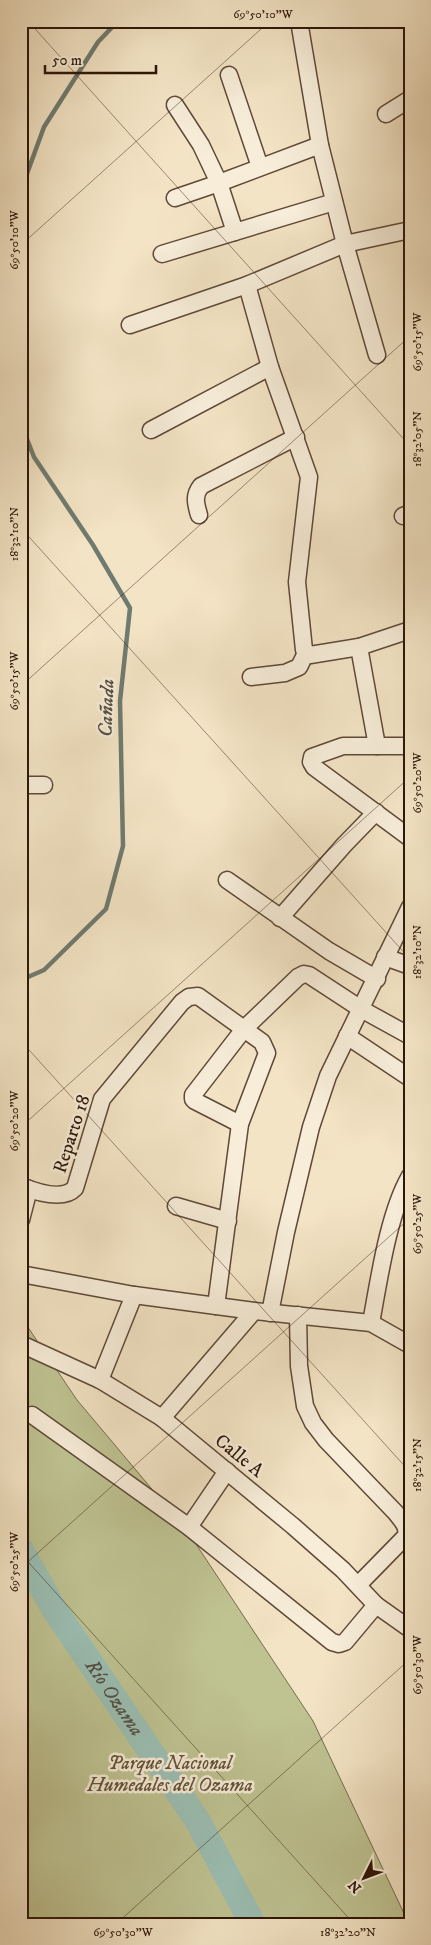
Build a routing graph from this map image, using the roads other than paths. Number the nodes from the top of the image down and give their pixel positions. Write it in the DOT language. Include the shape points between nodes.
graph roads {
  1 [pos="299,21"];
  2 [pos="229,75"];
  3 [pos="410,99"];
  4 [pos="175,105"];
  5 [pos="386,114"];
  6 [pos="320,145"];
  7 [pos="260,167"];
  8 [pos="219,183"];
  9 [pos="175,198"];
  10 [pos="334,202"];
  11 [pos="410,230"];
  12 [pos="235,232"];
  13 [pos="345,244"];
  14 [pos="162,254"];
  15 [pos="246,285"];
  16 [pos="130,326"];
  17 [pos="377,355"];
  18 [pos="270,368"];
  19 [pos="151,430"];
  20 [pos="296,437"];
  21 [pos="199,515"];
  22 [pos="410,630"];
  23 [pos="359,648"];
  24 [pos="306,654"];
  25 [pos="251,677"];
  26 [pos="377,746"];
  27 [pos="410,746"];
  28 [pos="21,785"];
  29 [pos="44,785"];
  30 [pos="376,812"];
  31 [pos="410,838"];
  32 [pos="227,880"];
  33 [pos="410,907"];
  34 [pos="280,918"];
  35 [pos="385,957"];
  36 [pos="410,966"];
  37 [pos="376,979"];
  38 [pos="361,1009"];
  39 [pos="244,1029"];
  40 [pos="347,1036"];
  41 [pos="410,1036"];
  42 [pos="410,1078"];
  43 [pos="240,1124"];
  44 [pos="409,1181"];
  45 [pos="25,1187"];
  46 [pos="176,1206"];
  47 [pos="21,1220"];
  48 [pos="228,1221"];
  49 [pos="21,1274"];
  50 [pos="134,1295"];
  51 [pos="216,1306"];
  52 [pos="262,1312"];
  53 [pos="298,1316"];
  54 [pos="371,1323"];
  55 [pos="21,1344"];
  56 [pos="410,1345"];
  57 [pos="100,1380"];
  58 [pos="32,1415"];
  59 [pos="162,1418"];
  60 [pos="227,1471"];
  61 [pos="189,1527"];
  62 [pos="358,1585"];
  63 [pos="376,1605"];
  64 [pos="410,1629"];
  1 -- 6 [label="street"];
  2 -- 7 [label="street"];
  3 -- 5 [label="street"];
  4 -- 8 [label="street" via="201,145"];
  6 -- 7 [label="street"];
  6 -- 10 [label="street"];
  7 -- 8 [label="street"];
  8 -- 9 [label="street"];
  8 -- 12 [label="street"];
  10 -- 12 [label="street"];
  10 -- 13 [label="street"];
  11 -- 13 [label="street"];
  12 -- 14 [label="street"];
  13 -- 15 [label="street"];
  13 -- 17 [label="street"];
  15 -- 16 [label="street"];
  15 -- 18 [label="street"];
  18 -- 19 [label="street"];
  18 -- 20 [label="street"];
  20 -- 21 [label="street" via="201,486 195,498"];
  20 -- 24 [label="street" via="309,477 297,582"];
  22 -- 23 [label="street"];
  23 -- 24 [label="street"];
  23 -- 26 [label="street"];
  24 -- 25 [label="street" via="299,667 285,673"];
  26 -- 27 [label="street"];
  26 -- 30 [label="street" via="342,746 312,757 311,762"];
  28 -- 29 [label="street"];
  30 -- 31 [label="street"];
  30 -- 34 [label="street"];
  32 -- 34 [label="street"];
  33 -- 35 [label="street"];
  34 -- 37 [label="street"];
  35 -- 36 [label="street"];
  35 -- 37 [label="street"];
  37 -- 38 [label="street"];
  38 -- 39 [label="street" via="304,974"];
  38 -- 40 [label="street"];
  38 -- 41 [label="street"];
  39 -- 43 [label="street" via="262,1042 267,1053"];
  39 -- 43 [label="street" via="192,1095 195,1102"];
  39 -- 45 [label="street, Reparto 18" via="198,996 188,997 102,1099 75,1188 63,1195"];
  40 -- 42 [label="street"];
  40 -- 52 [label="street" via="328,1076 311,1127 286,1232"];
  43 -- 48 [label="street"];
  44 -- 54 [label="street" via="397,1207 384,1254"];
  45 -- 47 [label="street"];
  46 -- 48 [label="street"];
  48 -- 51 [label="street"];
  49 -- 50 [label="street"];
  50 -- 51 [label="street"];
  50 -- 57 [label="street"];
  51 -- 52 [label="street"];
  52 -- 53 [label="street"];
  52 -- 59 [label="street"];
  53 -- 54 [label="street"];
  53 -- 62 [label="street" via="301,1382 305,1406 313,1423 396,1513 407,1530 406,1536"];
  54 -- 56 [label="street"];
  55 -- 57 [label="street, Calle A"];
  57 -- 59 [label="street, Calle A"];
  58 -- 61 [label="street"];
  59 -- 60 [label="street, Calle A"];
  60 -- 61 [label="street"];
  60 -- 62 [label="street, Calle A"];
  61 -- 63 [label="street" via="332,1642 345,1642"];
  62 -- 63 [label="street, Calle A"];
  63 -- 64 [label="street, Calle A"];
}
